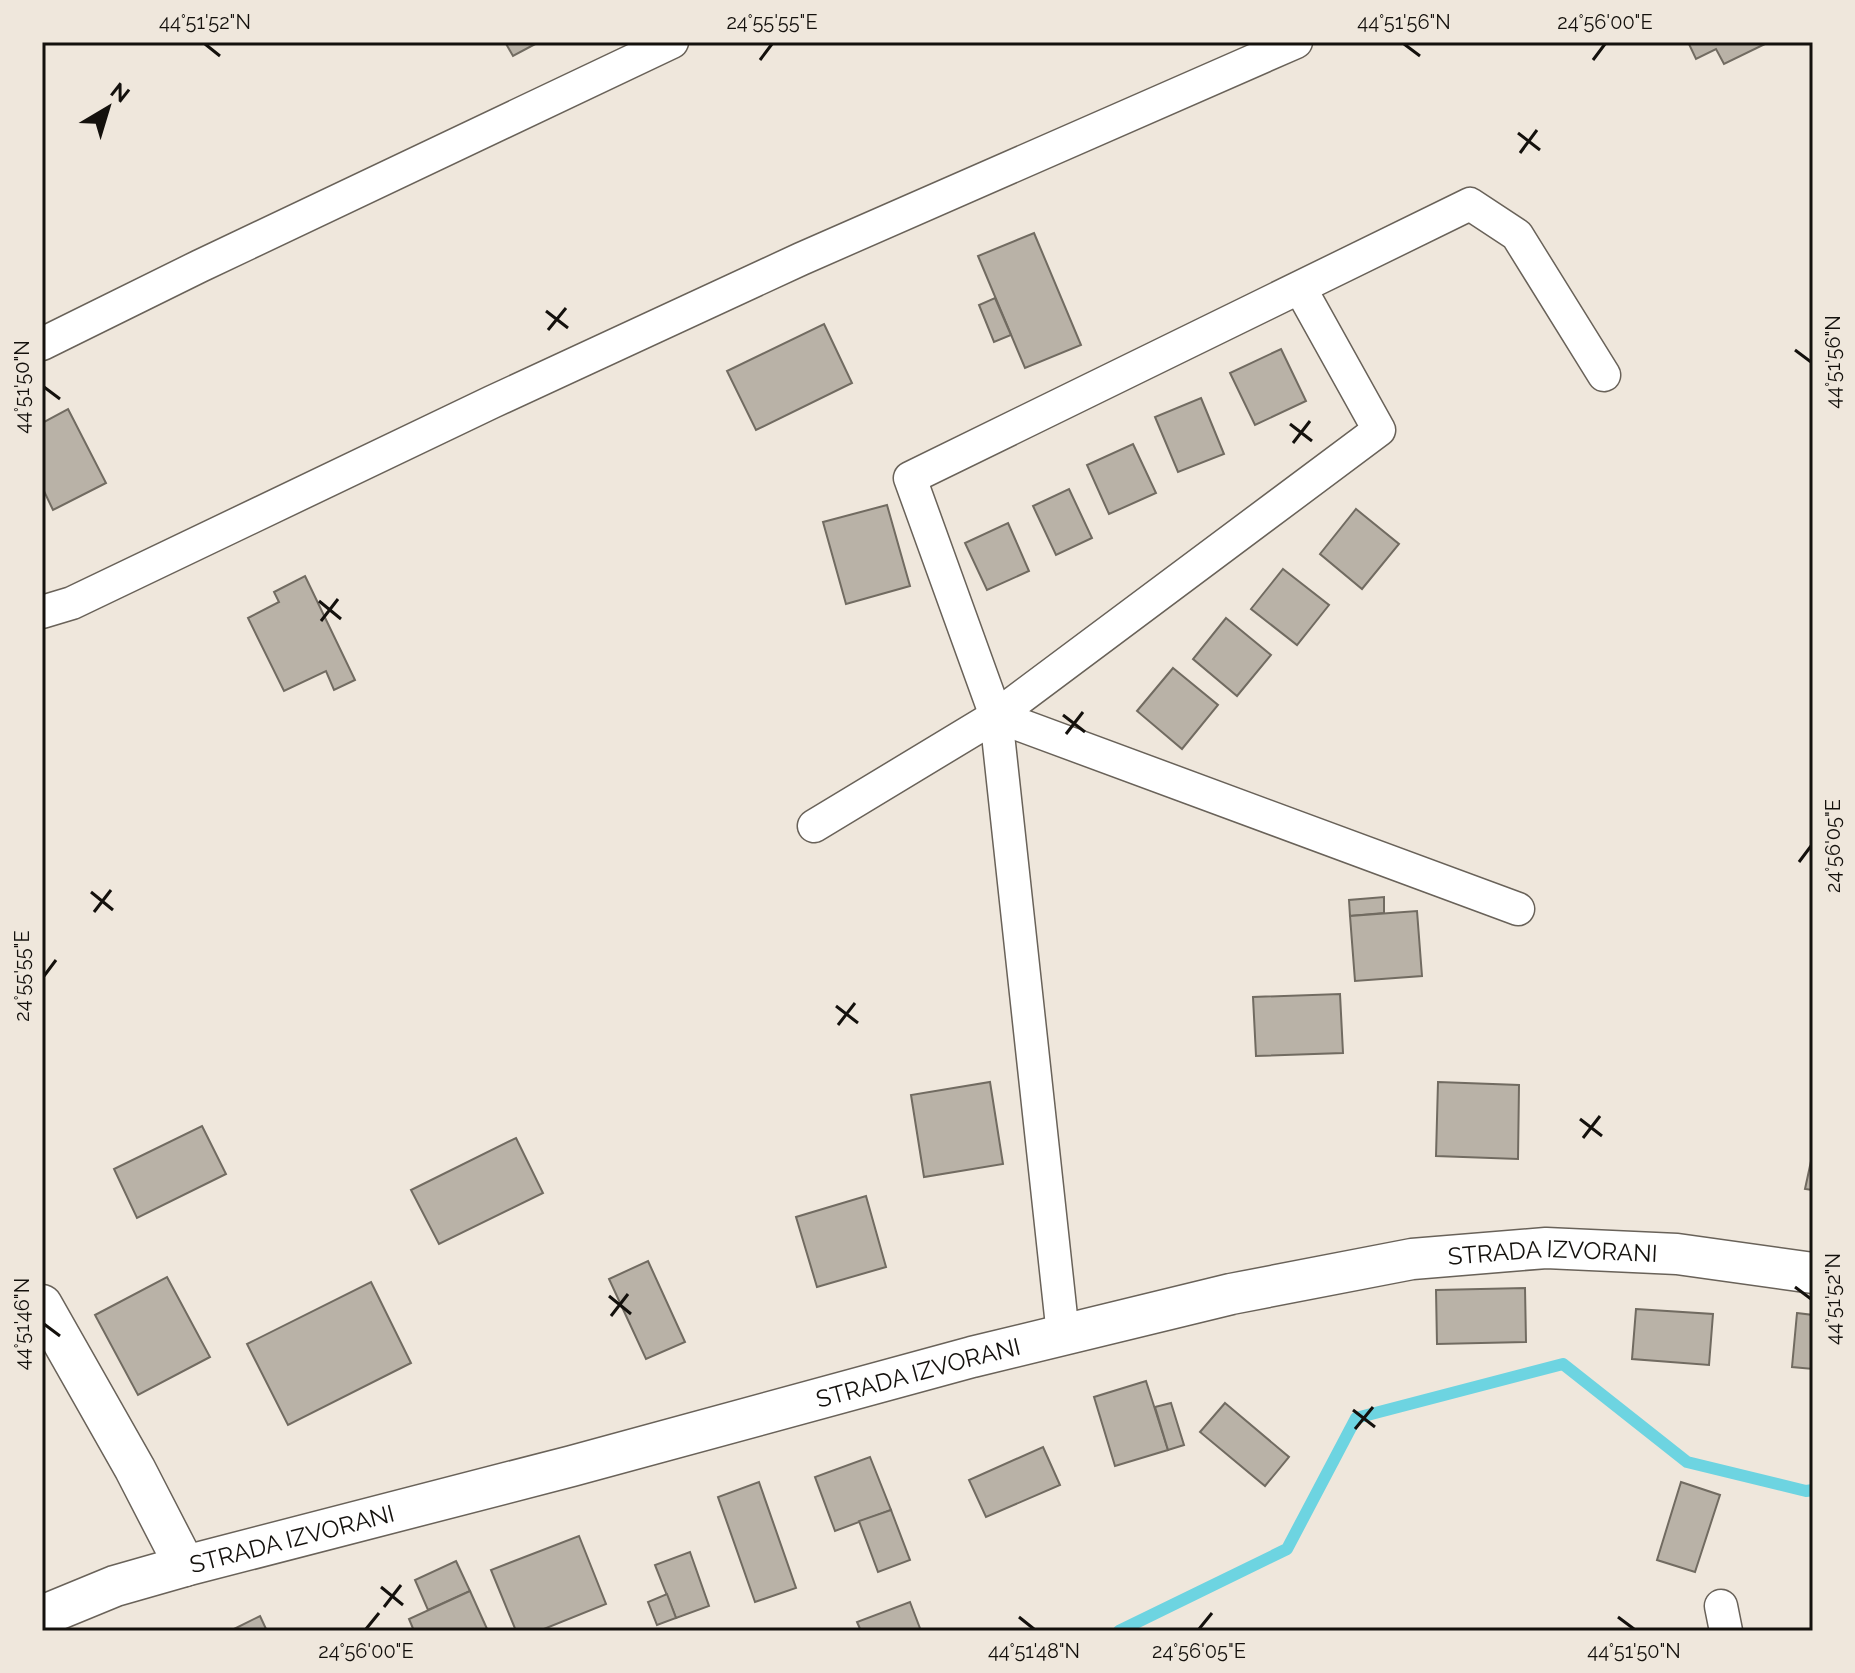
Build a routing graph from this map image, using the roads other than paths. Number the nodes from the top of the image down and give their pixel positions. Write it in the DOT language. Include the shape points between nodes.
graph roads {
  1 [pos="672,42"];
  2 [pos="1296,42"];
  3 [pos="1300,288"];
  4 [pos="42,344"];
  5 [pos="1604,375"];
  6 [pos="42,612"];
  7 [pos="996,716"];
  8 [pos="814,826"];
  9 [pos="1518,909"];
  10 [pos="1813,1273"];
  11 [pos="42,1305"];
  12 [pos="1063,1335"];
  13 [pos="185,1566"];
  14 [pos="42,1616"];
  1 -- 4 [label="street"];
  2 -- 6 [label="street" via="801,259 72,603"];
  3 -- 5 [label="street" via="1470,204 1517,235"];
  3 -- 7 [label="street" via="1379,430"];
  3 -- 7 [label="street" via="910,478"];
  7 -- 8 [label="street"];
  7 -- 9 [label="street"];
  7 -- 12 [label="street"];
  10 -- 12 [label="street, STRADA IZVORANI" via="1677,1254 1546,1248 1412,1259 1231,1294"];
  11 -- 13 [label="street"];
  12 -- 13 [label="street, STRADA IZVORANI"];
  13 -- 14 [label="street, STRADA IZVORANI" via="115,1586"];
}
